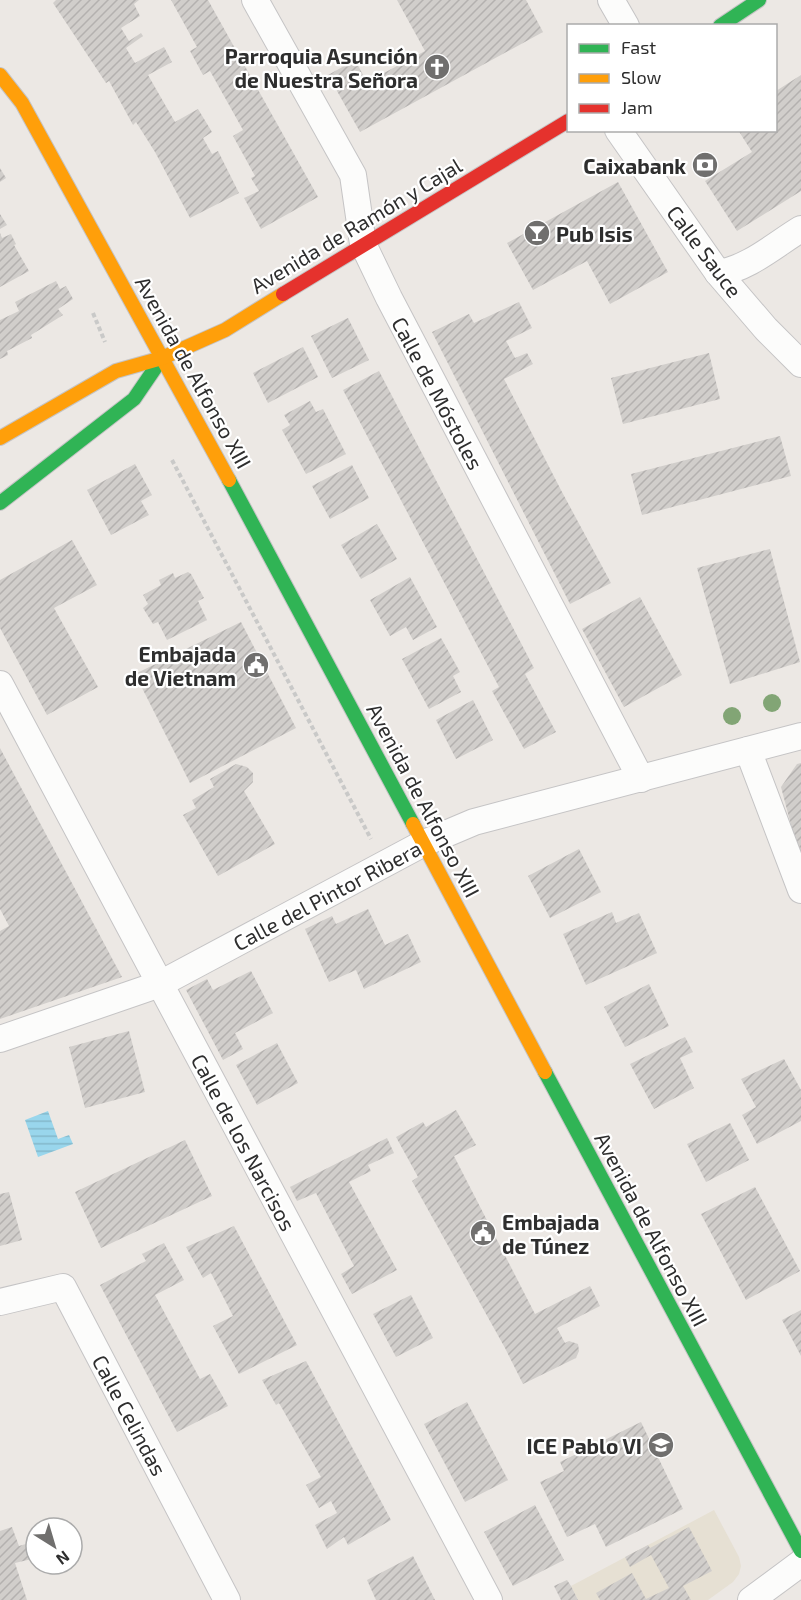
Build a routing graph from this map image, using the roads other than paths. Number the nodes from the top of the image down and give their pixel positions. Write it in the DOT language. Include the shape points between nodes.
graph roads {
  1 [pos="255,0"];
  2 [pos="611,0"];
  3 [pos="759,0"];
  4 [pos="625,24"];
  5 [pos="723,24"];
  6 [pos="0,75"];
  7 [pos="567,122"];
  8 [pos="619,132"];
  9 [pos="801,228"];
  10 [pos="363,244"];
  11 [pos="718,273"];
  12 [pos="162,358"];
  13 [pos="801,364"];
  14 [pos="0,438"];
  15 [pos="0,503"];
  16 [pos="0,684"];
  17 [pos="801,736"];
  18 [pos="748,750"];
  19 [pos="641,779"];
  20 [pos="422,844"];
  21 [pos="801,890"];
  22 [pos="160,984"];
  23 [pos="0,1040"];
  24 [pos="0,1302"];
  25 [pos="801,1551"];
  26 [pos="801,1563"];
  27 [pos="227,1600"];
  28 [pos="489,1600"];
  29 [pos="751,1600"];
  1 -- 10 [label="street, Calle de Móstoles" via="352,175"];
  2 -- 4 [label="street"];
  3 -- 5 [label="street"];
  6 -- 12 [label="street, Avenida de Alfonso XIII" via="22,103"];
  7 -- 10 [label="street, Avenida de Ramón y Cajal"];
  8 -- 11 [label="street, Calle Sauce"];
  9 -- 11 [label="street" via="752,260"];
  10 -- 12 [label="street, Avenida de Ramón y Cajal" via="225,330"];
  10 -- 19 [label="street, Calle de Móstoles"];
  11 -- 13 [label="street, Calle Sauce"];
  12 -- 14 [label="street, Avenida de Ramón y Cajal" via="116,370"];
  12 -- 15 [label="street" via="134,399"];
  12 -- 20 [label="street, Avenida de Alfonso XIII"];
  16 -- 22 [label="street, Calle de los Narcisos"];
  17 -- 18 [label="street, Calle del Pintor Ribera"];
  18 -- 19 [label="street, Calle del Pintor Ribera"];
  18 -- 21 [label="street"];
  19 -- 20 [label="street, Calle del Pintor Ribera" via="474,822"];
  20 -- 22 [label="street, Calle del Pintor Ribera"];
  20 -- 25 [label="street, Avenida de Alfonso XIII"];
  22 -- 23 [label="street, Calle del Pintor Ribera"];
  22 -- 28 [label="street, Calle de los Narcisos"];
  24 -- 27 [label="street, Calle Celindas" via="63,1287"];
  26 -- 29 [label="street"];
}
